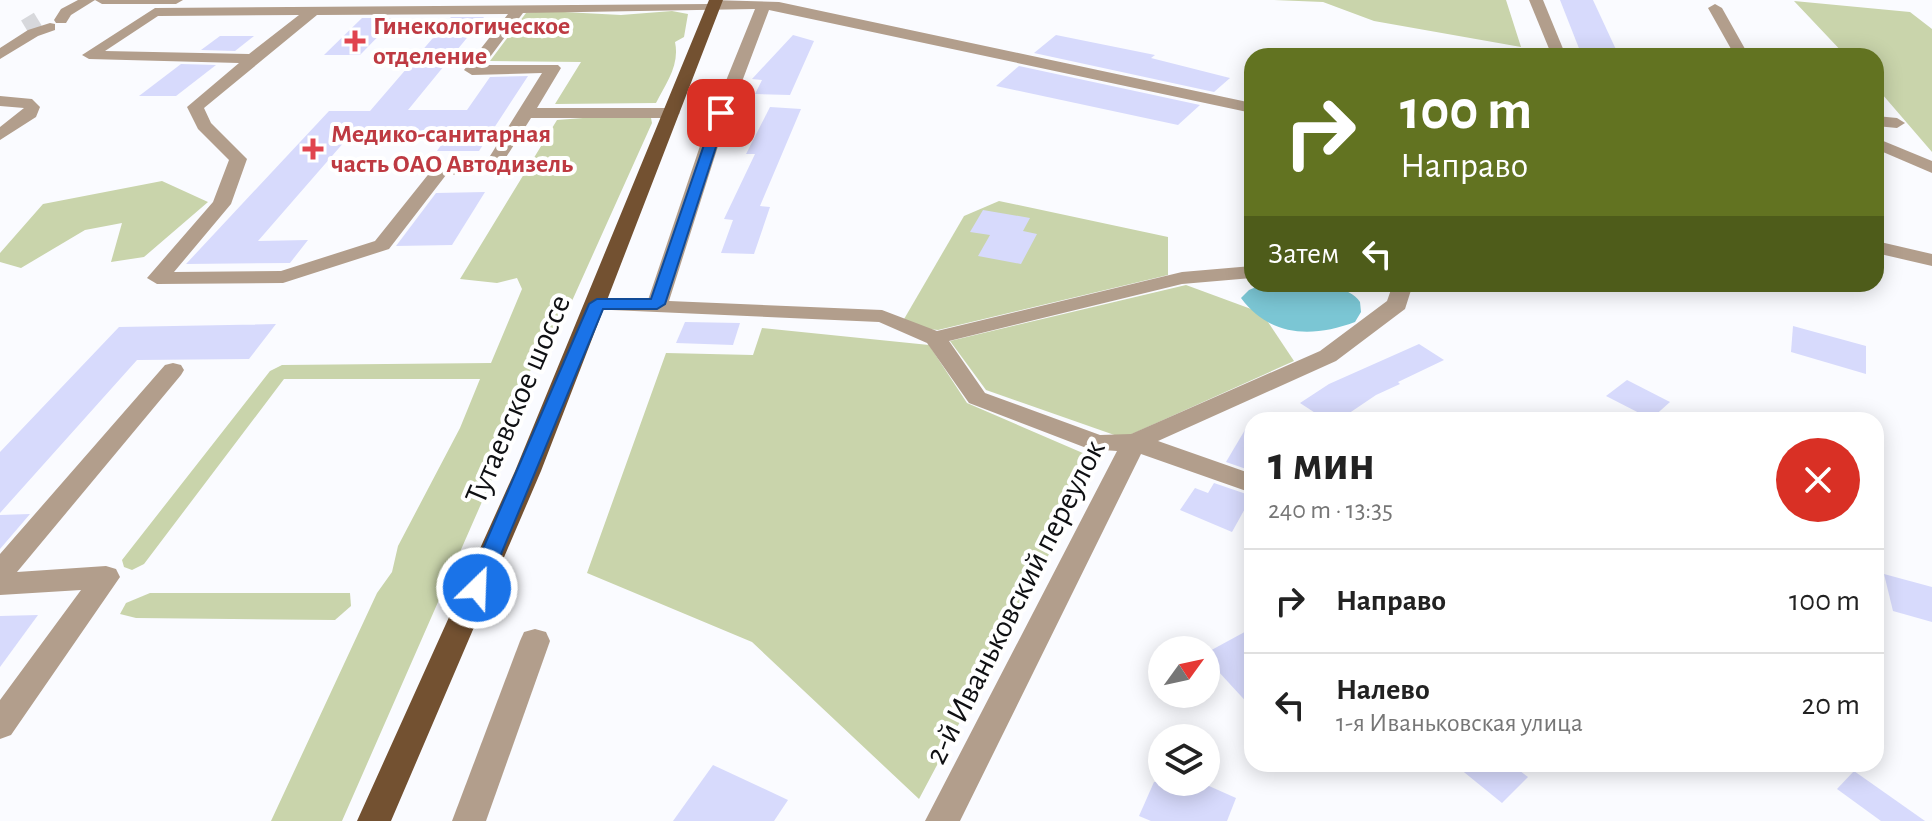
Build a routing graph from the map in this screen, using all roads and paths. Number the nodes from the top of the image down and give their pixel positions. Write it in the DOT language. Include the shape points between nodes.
graph roads {
  1 [pos="88,0"];
  2 [pos="102,0"];
  3 [pos="1536,0"];
  4 [pos="404,1"];
  5 [pos="515,4"];
  6 [pos="714,4"];
  7 [pos="764,4"];
  8 [pos="1715,8"];
  9 [pos="313,11"];
  10 [pos="46,23"];
  11 [pos="0,34"];
  12 [pos="1556,48"];
  13 [pos="1738,48"];
  14 [pos="0,55"];
  15 [pos="253,59"];
  16 [pos="0,101"];
  17 [pos="1244,106"];
  18 [pos="526,113"];
  19 [pos="672,113"];
  20 [pos="1884,122"];
  21 [pos="1897,123"];
  22 [pos="0,135"];
  23 [pos="1884,147"];
  24 [pos="1932,168"];
  25 [pos="1884,249"];
  26 [pos="1932,260"];
  27 [pos="1244,273"];
  28 [pos="1397,292"];
  29 [pos="597,304"];
  30 [pos="657,304"];
  31 [pos="935,338"];
  32 [pos="173,370"];
  33 [pos="1134,442"];
  34 [pos="1244,481"];
  35 [pos="0,573"];
  36 [pos="0,584"];
  37 [pos="535,641"];
  38 [pos="0,725"];
  39 [pos="374,821"];
  40 [pos="469,821"];
  41 [pos="942,821"];
  1 -- 10 [label="street"];
  2 -- 4 [label="street"];
  3 -- 12 [label="street"];
  4 -- 5 [label="street"];
  5 -- 6 [label="street"];
  5 -- 9 [label="street"];
  5 -- 18 [label="street" via="472,70 553,68"];
  6 -- 7 [label="street"];
  6 -- 19 [label="main road, Тутаевское шоссе"];
  7 -- 17 [label="street"];
  7 -- 30 [label="street" via="711,140"];
  8 -- 13 [label="street"];
  9 -- 15 [label="street"];
  9 -- 15 [label="street" via="155,12 89,55"];
  10 -- 11 [label="street"];
  10 -- 14 [label="street"];
  15 -- 18 [label="street" via="195,107 204,125 238,159 222,204 157,278 283,277 382,245 441,170 490,169"];
  16 -- 22 [label="street" via="32,107"];
  18 -- 19 [label="street"];
  19 -- 29 [label="main road, Тутаевское шоссе"];
  20 -- 21 [label="street"];
  23 -- 24 [label="street"];
  25 -- 26 [label="street"];
  27 -- 31 [label="street" via="1182,278"];
  28 -- 33 [label="street, 2-й Иваньковский переулок" via="1397,304 1328,356"];
  29 -- 30 [label="street"];
  29 -- 39 [label="main road, Тутаевское шоссе"];
  30 -- 31 [label="street" via="882,316"];
  31 -- 33 [label="street" via="977,398 1098,443"];
  32 -- 35 [label="street"];
  33 -- 34 [label="street"];
  33 -- 41 [label="street, 2-й Иваньковский переулок"];
  36 -- 38 [label="street" via="106,577"];
  37 -- 40 [label="street"];
}
